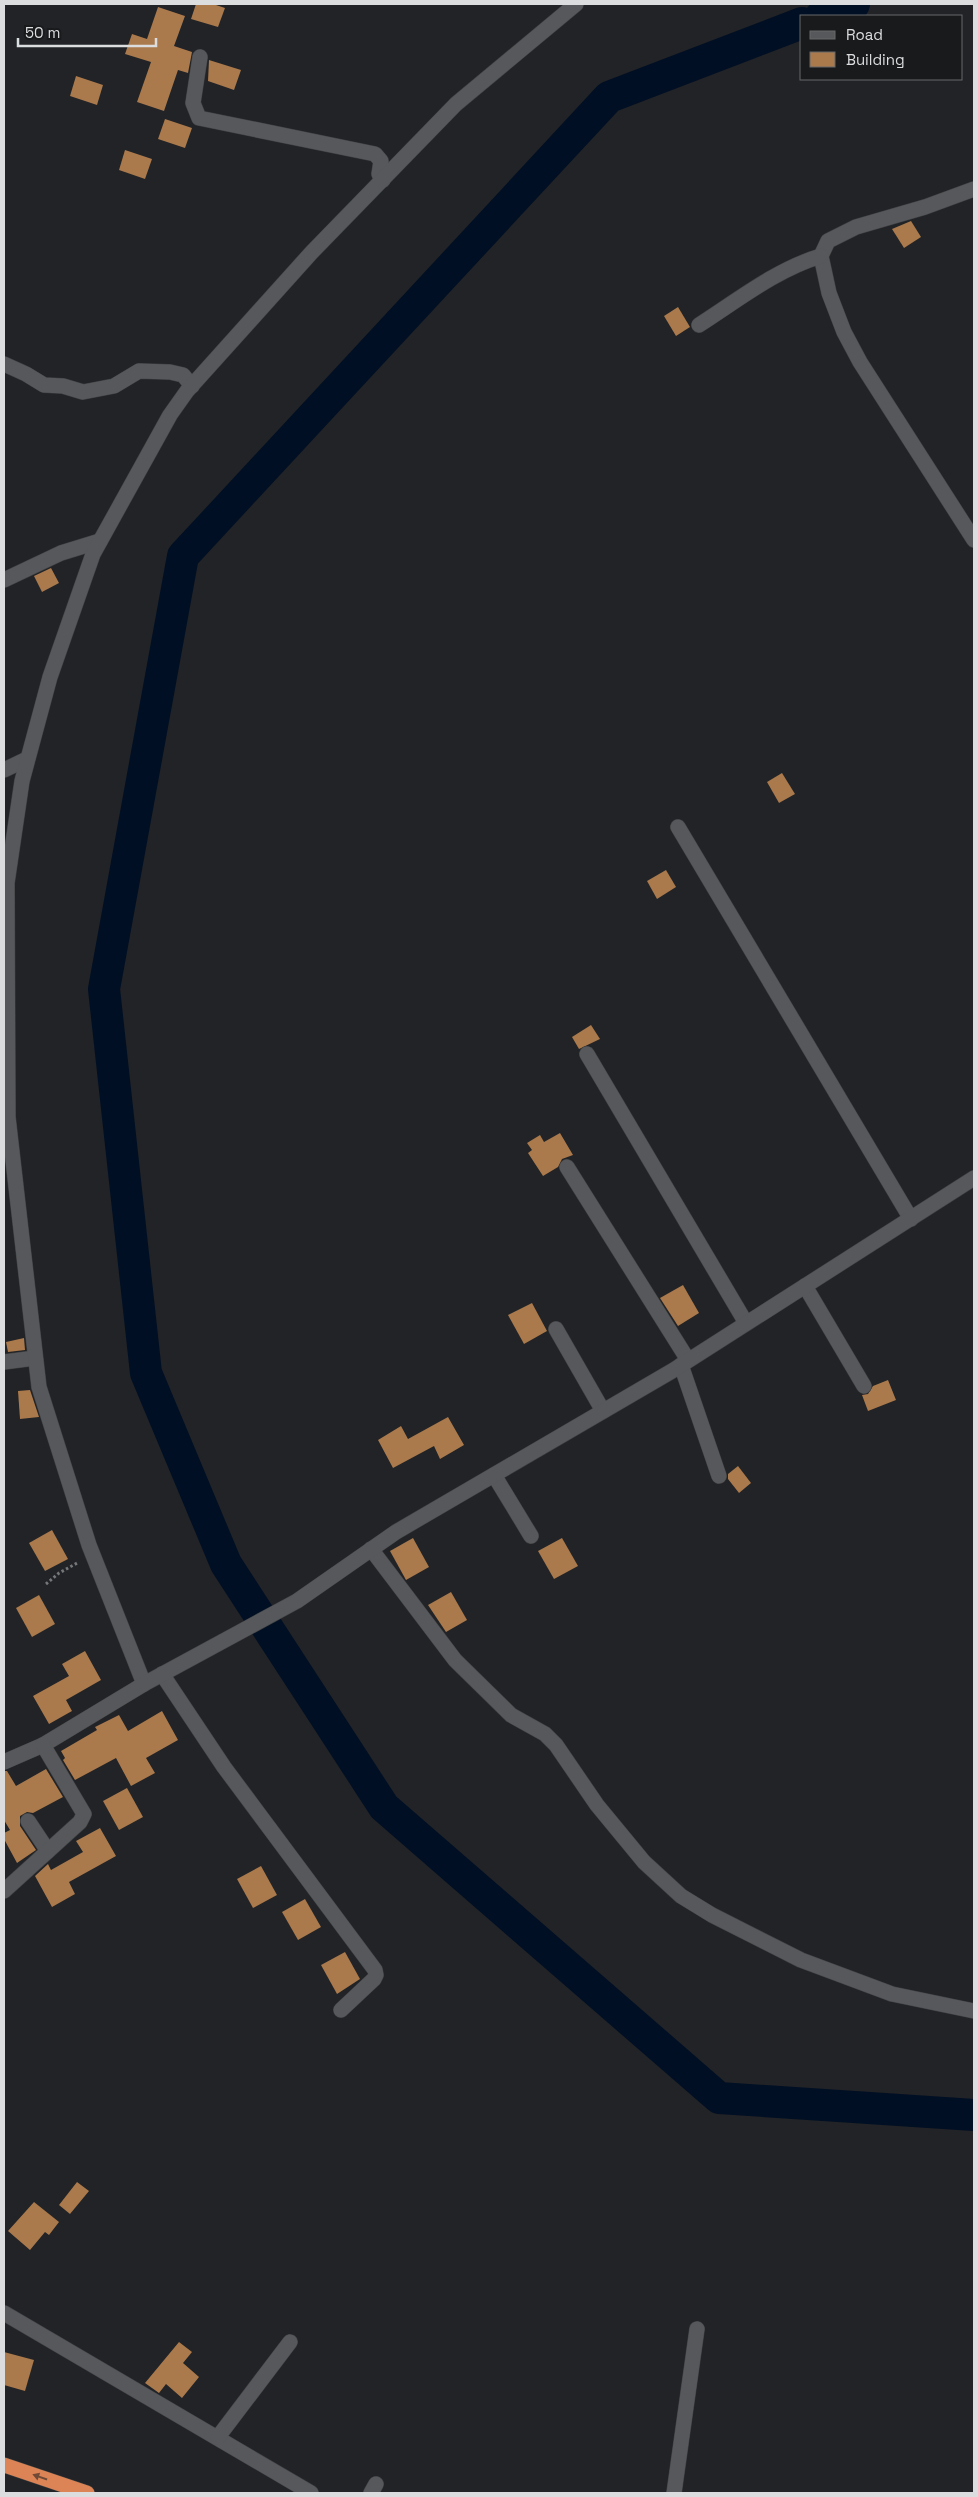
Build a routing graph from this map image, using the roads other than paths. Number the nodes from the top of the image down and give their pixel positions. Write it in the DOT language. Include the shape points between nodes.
graph roads {
  1 [pos="576,4"];
  2 [pos="200,57"];
  3 [pos="383,180"];
  4 [pos="974,189"];
  5 [pos="821,256"];
  6 [pos="699,325"];
  7 [pos="4,364"];
  8 [pos="192,386"];
  9 [pos="974,540"];
  10 [pos="100,541"];
  11 [pos="4,580"];
  12 [pos="28,759"];
  13 [pos="4,770"];
  14 [pos="678,827"];
  15 [pos="6,884"];
  16 [pos="6,982"];
  17 [pos="587,1054"];
  18 [pos="6,1118"];
  19 [pos="567,1167"];
  20 [pos="974,1178"];
  21 [pos="911,1219"];
  22 [pos="805,1286"];
  23 [pos="746,1324"];
  24 [pos="556,1329"];
  25 [pos="36,1358"];
  26 [pos="4,1362"];
  27 [pos="685,1363"];
  28 [pos="864,1386"];
  29 [pos="603,1411"];
  30 [pos="494,1475"];
  31 [pos="719,1476"];
  32 [pos="531,1536"];
  33 [pos="371,1549"];
  34 [pos="162,1674"];
  35 [pos="144,1684"];
  36 [pos="42,1745"];
  37 [pos="4,1762"];
  38 [pos="28,1821"];
  39 [pos="48,1851"];
  40 [pos="4,1891"];
  41 [pos="341,2010"];
  42 [pos="974,2011"];
  43 [pos="4,2313"];
  44 [pos="697,2329"];
  45 [pos="290,2342"];
  46 [pos="218,2437"];
  47 [pos="4,2465"];
  48 [pos="88,2493"];
  49 [pos="311,2493"];
  50 [pos="674,2493"];
  1 -- 3 [label="street" via="456,104"];
  2 -- 3 [label="street" via="193,103 199,118 375,154 382,161 379,174"];
  3 -- 8 [label="street" via="312,252"];
  4 -- 5 [label="street" via="856,228 828,241"];
  5 -- 6 [label="street" via="803,261 771,278"];
  5 -- 9 [label="street" via="829,293 860,362"];
  7 -- 8 [label="street" via="44,385 83,392 114,386 139,371 149,370 183,375"];
  8 -- 10 [label="street" via="170,415"];
  10 -- 11 [label="street" via="61,553"];
  10 -- 12 [label="street" via="50,677"];
  12 -- 13 [label="street"];
  12 -- 15 [label="street"];
  14 -- 21 [label="street"];
  15 -- 16 [label="street"];
  16 -- 18 [label="street"];
  17 -- 23 [label="street"];
  18 -- 25 [label="street"];
  19 -- 27 [label="street"];
  20 -- 21 [label="street"];
  21 -- 22 [label="street"];
  22 -- 23 [label="street"];
  22 -- 28 [label="street"];
  23 -- 27 [label="street"];
  24 -- 29 [label="street"];
  25 -- 26 [label="street"];
  25 -- 35 [label="street" via="39,1387 94,1557"];
  27 -- 29 [label="street"];
  27 -- 31 [label="street"];
  29 -- 30 [label="street"];
  30 -- 32 [label="street"];
  30 -- 33 [label="street"];
  33 -- 34 [label="street" via="297,1601"];
  33 -- 42 [label="street" via="455,1660 511,1715 556,1745 597,1805 632,1848 681,1896 801,1960 892,1994"];
  34 -- 35 [label="street"];
  34 -- 41 [label="street" via="224,1767 375,1970 374,1979"];
  35 -- 36 [label="street"];
  36 -- 37 [label="street"];
  36 -- 39 [label="street" via="84,1814 80,1822"];
  38 -- 39 [label="street"];
  39 -- 40 [label="street"];
  43 -- 46 [label="street"];
  44 -- 50 [label="street"];
  45 -- 46 [label="street"];
  46 -- 49 [label="street"];
  48 -- 47 [label="highway, one-way"];
}
